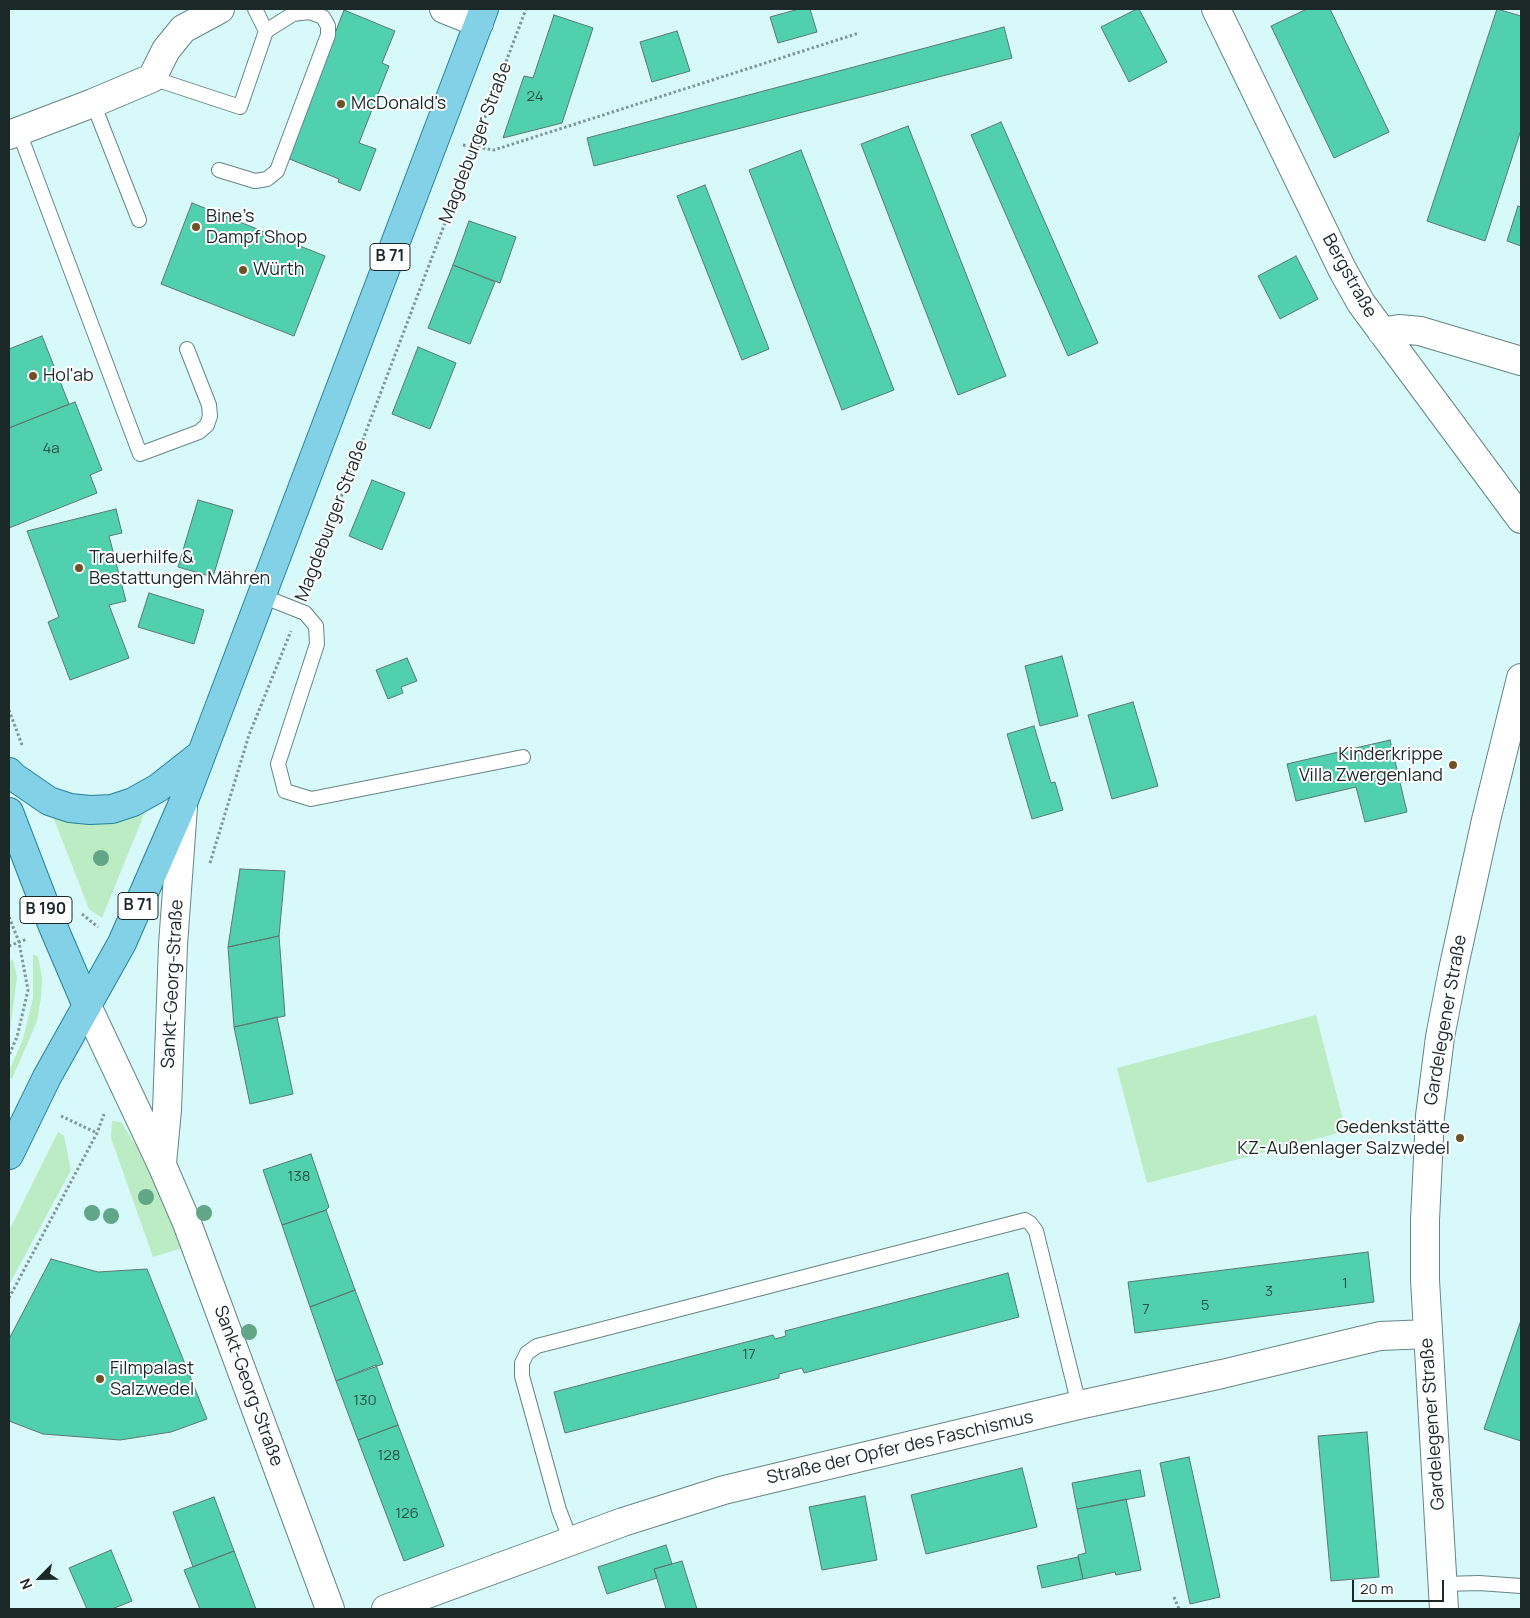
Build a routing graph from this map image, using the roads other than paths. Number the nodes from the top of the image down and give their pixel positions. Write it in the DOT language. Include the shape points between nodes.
graph roads {
  1 [pos="220,9"];
  2 [pos="255,9"];
  3 [pos="444,9"];
  4 [pos="1216,9"];
  5 [pos="481,16"];
  6 [pos="266,31"];
  7 [pos="152,78"];
  8 [pos="93,103"];
  9 [pos="14,134"];
  10 [pos="219,170"];
  11 [pos="139,220"];
  12 [pos="1382,332"];
  13 [pos="187,349"];
  14 [pos="1521,361"];
  15 [pos="1521,519"];
  16 [pos="262,596"];
  17 [pos="1521,678"];
  18 [pos="200,755"];
  19 [pos="523,757"];
  20 [pos="9,772"];
  21 [pos="183,803"];
  22 [pos="9,812"];
  23 [pos="87,1006"];
  24 [pos="9,1155"];
  25 [pos="162,1165"];
  26 [pos="1428,1334"];
  27 [pos="1079,1405"];
  28 [pos="571,1541"];
  29 [pos="1521,1586"];
  30 [pos="1444,1596"];
  31 [pos="330,1609"];
  32 [pos="386,1609"];
  1 -- 7 [label="street" via="183,29 166,50"];
  2 -- 6 [label="lane"];
  3 -- 5 [label="street"];
  4 -- 12 [label="street, Bergstraße" via="1342,269"];
  5 -- 16 [label="main road, B 71"];
  6 -- 7 [label="lane" via="240,107"];
  6 -- 10 [label="lane" via="293,14 309,12 323,17 328,26 328,35 277,171 267,179 255,181"];
  7 -- 8 [label="street"];
  8 -- 9 [label="street"];
  8 -- 11 [label="lane"];
  9 -- 13 [label="lane" via="140,454 199,432 207,425 210,416 208,405"];
  12 -- 14 [label="street" via="1398,329 1420,331"];
  12 -- 15 [label="street, Bergstraße"];
  16 -- 18 [label="main road, B 71"];
  16 -- 19 [label="lane" via="305,613 316,626 318,644 278,764 285,791 310,799"];
  17 -- 26 [label="street, Gardelegener Straße" via="1486,820 1440,1037 1430,1116 1425,1220"];
  18 -- 20 [label="main road" via="158,788 112,809 70,808 49,801"];
  18 -- 21 [label="main road, B 71"];
  21 -- 23 [label="main road, B 71" via="122,943"];
  21 -- 25 [label="street, Sankt-Georg-Straße"];
  22 -- 23 [label="main road, B 190"];
  23 -- 24 [label="main road, B 71"];
  23 -- 25 [label="street, Sankt-Georg-Straße"];
  25 -- 31 [label="street, Sankt-Georg-Straße" via="199,1253"];
  26 -- 27 [label="street, Straße der Opfer des Faschismus" via="1380,1336"];
  26 -- 30 [label="street, Gardelegener Straße"];
  27 -- 28 [label="street, Straße der Opfer des Faschismus" via="724,1490"];
  27 -- 28 [label="lane" via="1036,1231 1025,1220 537,1346 527,1353 522,1364 522,1376 559,1510"];
  28 -- 32 [label="street, Straße der Opfer des Faschismus"];
  29 -- 30 [label="lane" via="1479,1583"];
}
